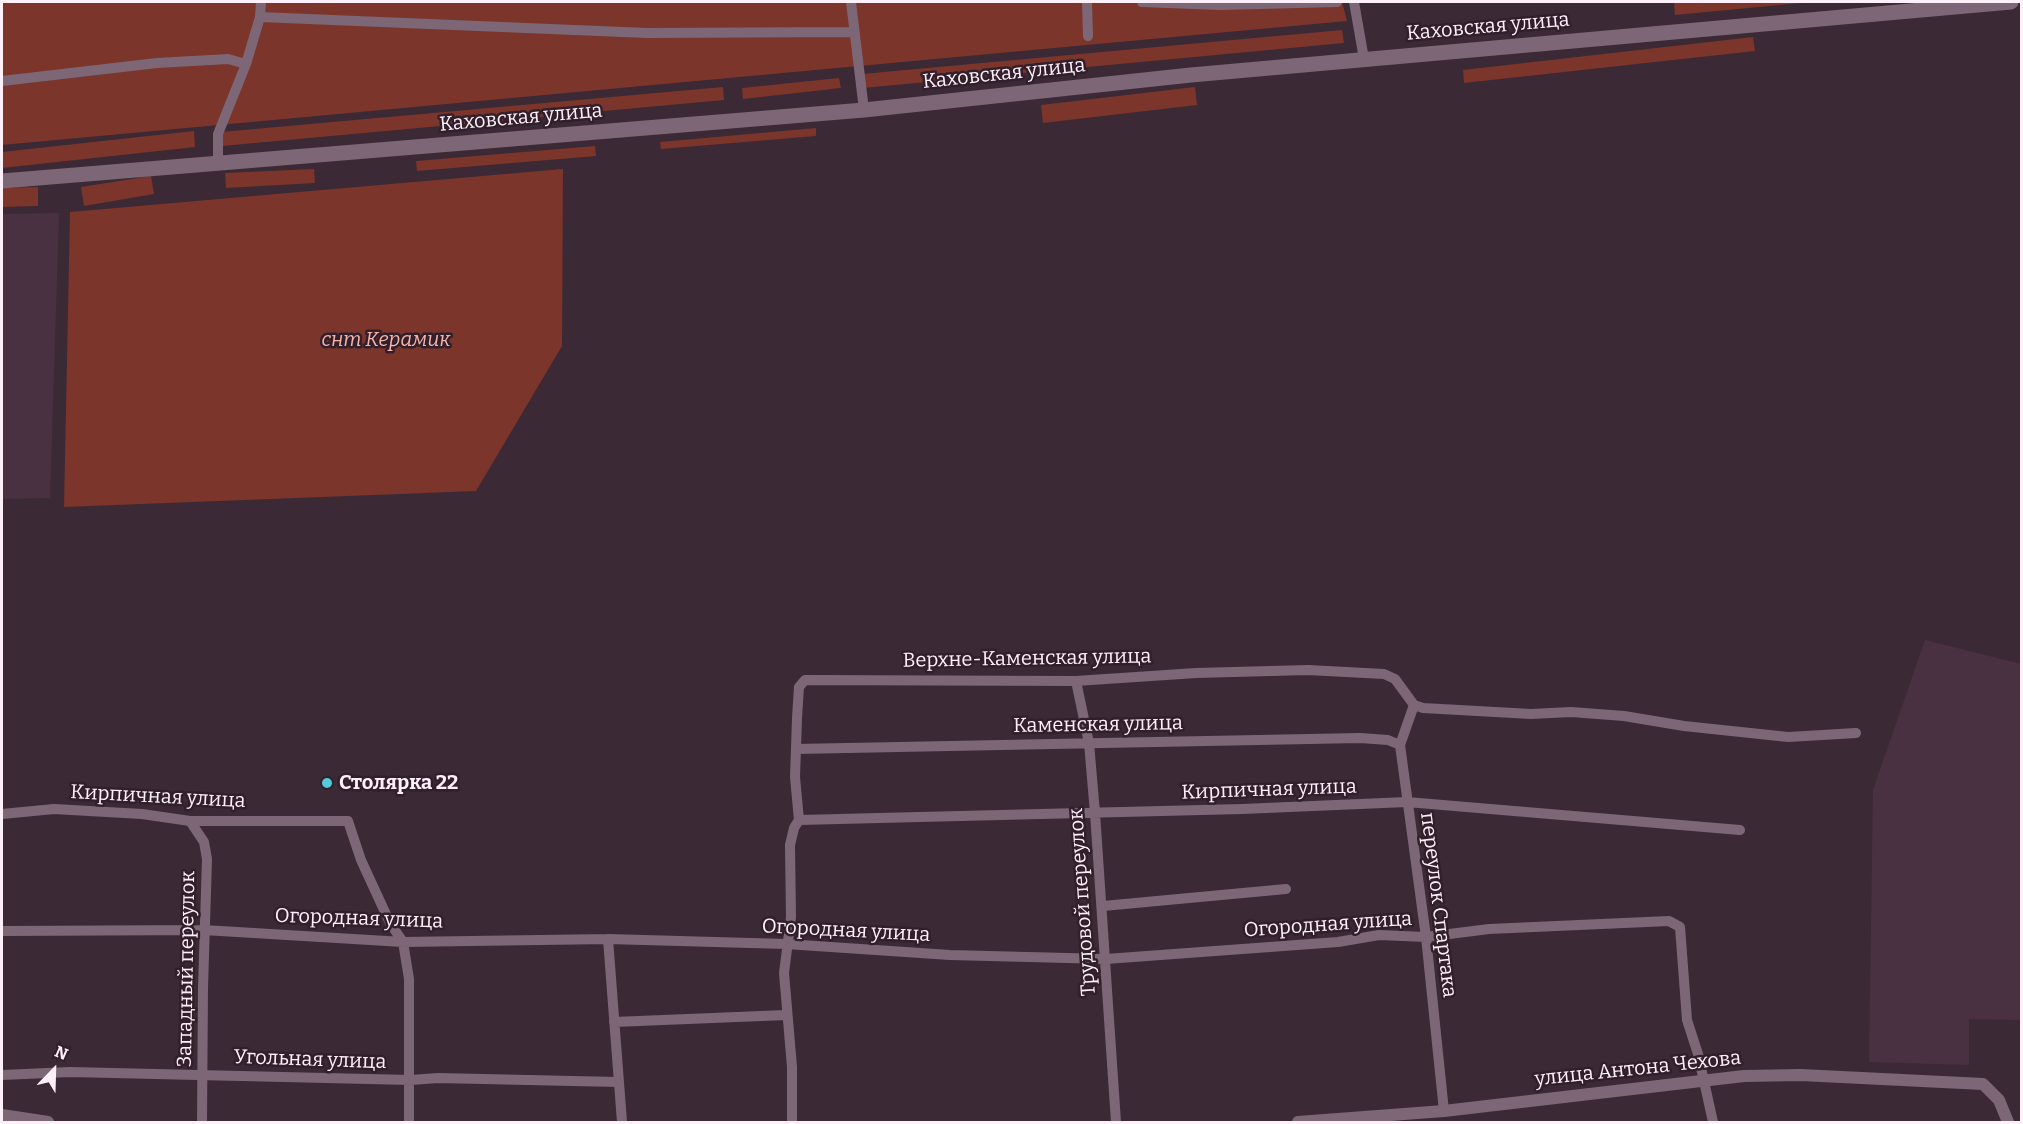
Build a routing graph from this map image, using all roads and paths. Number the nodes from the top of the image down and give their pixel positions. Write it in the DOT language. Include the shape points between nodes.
graph roads {
  1 [pos="261,2"];
  2 [pos="851,2"];
  3 [pos="1087,2"];
  4 [pos="1142,2"];
  5 [pos="1337,2"];
  6 [pos="1354,2"];
  7 [pos="2011,2"];
  8 [pos="260,17"];
  9 [pos="854,32"];
  10 [pos="1088,36"];
  11 [pos="1364,59"];
  12 [pos="246,64"];
  13 [pos="2,81"];
  14 [pos="864,110"];
  15 [pos="218,164"];
  16 [pos="2,182"];
  17 [pos="1076,681"];
  18 [pos="1414,705"];
  19 [pos="1856,733"];
  20 [pos="1089,743"];
  21 [pos="1400,745"];
  22 [pos="796,749"];
  23 [pos="1407,802"];
  24 [pos="1095,813"];
  25 [pos="2,814"];
  26 [pos="799,820"];
  27 [pos="190,821"];
  28 [pos="1740,830"];
  29 [pos="1286,889"];
  30 [pos="1103,906"];
  31 [pos="204,930"];
  32 [pos="2,931"];
  33 [pos="1426,937"];
  34 [pos="608,939"];
  35 [pos="403,942"];
  36 [pos="786,945"];
  37 [pos="1106,959"];
  38 [pos="786,1015"];
  39 [pos="614,1022"];
  40 [pos="2,1075"];
  41 [pos="203,1075"];
  42 [pos="411,1080"];
  43 [pos="1703,1081"];
  44 [pos="618,1082"];
  45 [pos="1444,1111"];
  46 [pos="2,1115"];
  47 [pos="48,1122"];
  48 [pos="202,1122"];
  49 [pos="409,1122"];
  50 [pos="622,1122"];
  51 [pos="792,1122"];
  52 [pos="1116,1122"];
  53 [pos="1298,1122"];
  54 [pos="1713,1122"];
  55 [pos="2008,1122"];
  1 -- 8 [label="street"];
  2 -- 9 [label="street"];
  3 -- 10 [label="street"];
  4 -- 5 [label="street"];
  6 -- 11 [label="street"];
  7 -- 11 [label="main road, Каховская улица"];
  8 -- 9 [label="street" via="647,33"];
  8 -- 12 [label="street"];
  9 -- 14 [label="street"];
  11 -- 14 [label="main road, Каховская улица"];
  12 -- 13 [label="street" via="228,59 157,63"];
  12 -- 15 [label="street" via="218,134"];
  14 -- 15 [label="main road, Каховская улица"];
  15 -- 16 [label="main road, Каховская улица"];
  17 -- 18 [label="street, Верхне-Каменская улица" via="1208,672 1308,670 1384,674 1395,679"];
  17 -- 20 [label="street, Трудовой переулок"];
  17 -- 22 [label="street, Верхне-Каменская улица" via="805,680 799,687"];
  18 -- 19 [label="street" via="1531,714 1622,715 1788,737"];
  18 -- 21 [label="street, переулок Спартака"];
  20 -- 21 [label="street, Каменская улица" via="1360,738"];
  20 -- 22 [label="street, Каменская улица"];
  20 -- 24 [label="street, Трудовой переулок"];
  21 -- 23 [label="street, переулок Спартака"];
  22 -- 26 [label="street, Верхне-Каменская улица"];
  23 -- 24 [label="street, Кирпичная улица"];
  23 -- 28 [label="street, Кирпичная улица"];
  23 -- 33 [label="street, переулок Спартака"];
  24 -- 26 [label="street, Кирпичная улица"];
  24 -- 30 [label="street, Трудовой переулок"];
  25 -- 27 [label="street, Кирпичная улица" via="54,809"];
  26 -- 36 [label="street" via="790,845 791,917"];
  27 -- 31 [label="street, Западный переулок" via="206,850"];
  27 -- 35 [label="street, Кирпичная улица" via="348,821 361,860"];
  29 -- 30 [label="street"];
  30 -- 37 [label="street, Трудовой переулок"];
  31 -- 32 [label="street, Огородная улица"];
  31 -- 35 [label="street, Огородная улица"];
  31 -- 41 [label="street, Западный переулок"];
  33 -- 37 [label="street, Огородная улица" via="1379,935 1338,942"];
  33 -- 43 [label="street, Огородная улица" via="1489,929 1677,923 1681,930 1686,1011"];
  33 -- 45 [label="street, переулок Спартака"];
  34 -- 35 [label="street, Огородная улица"];
  34 -- 36 [label="street, Огородная улица"];
  34 -- 39 [label="street"];
  35 -- 42 [label="street" via="409,979"];
  36 -- 37 [label="street, Огородная улица"];
  36 -- 38 [label="street"];
  37 -- 52 [label="street, Трудовой переулок"];
  38 -- 39 [label="street"];
  38 -- 51 [label="street" via="792,1067"];
  39 -- 44 [label="street"];
  40 -- 41 [label="street, Угольная улица"];
  41 -- 42 [label="street, Угольная улица"];
  41 -- 48 [label="street, Западный переулок"];
  42 -- 44 [label="street, Угольная улица"];
  42 -- 49 [label="street"];
  43 -- 45 [label="street, улица Антона Чехова"];
  43 -- 54 [label="street"];
  43 -- 55 [label="street, улица Антона Чехова" via="1801,1075 1983,1084 1999,1100"];
  44 -- 50 [label="street"];
  45 -- 53 [label="street, улица Антона Чехова"];
  46 -- 47 [label="street"];
}
